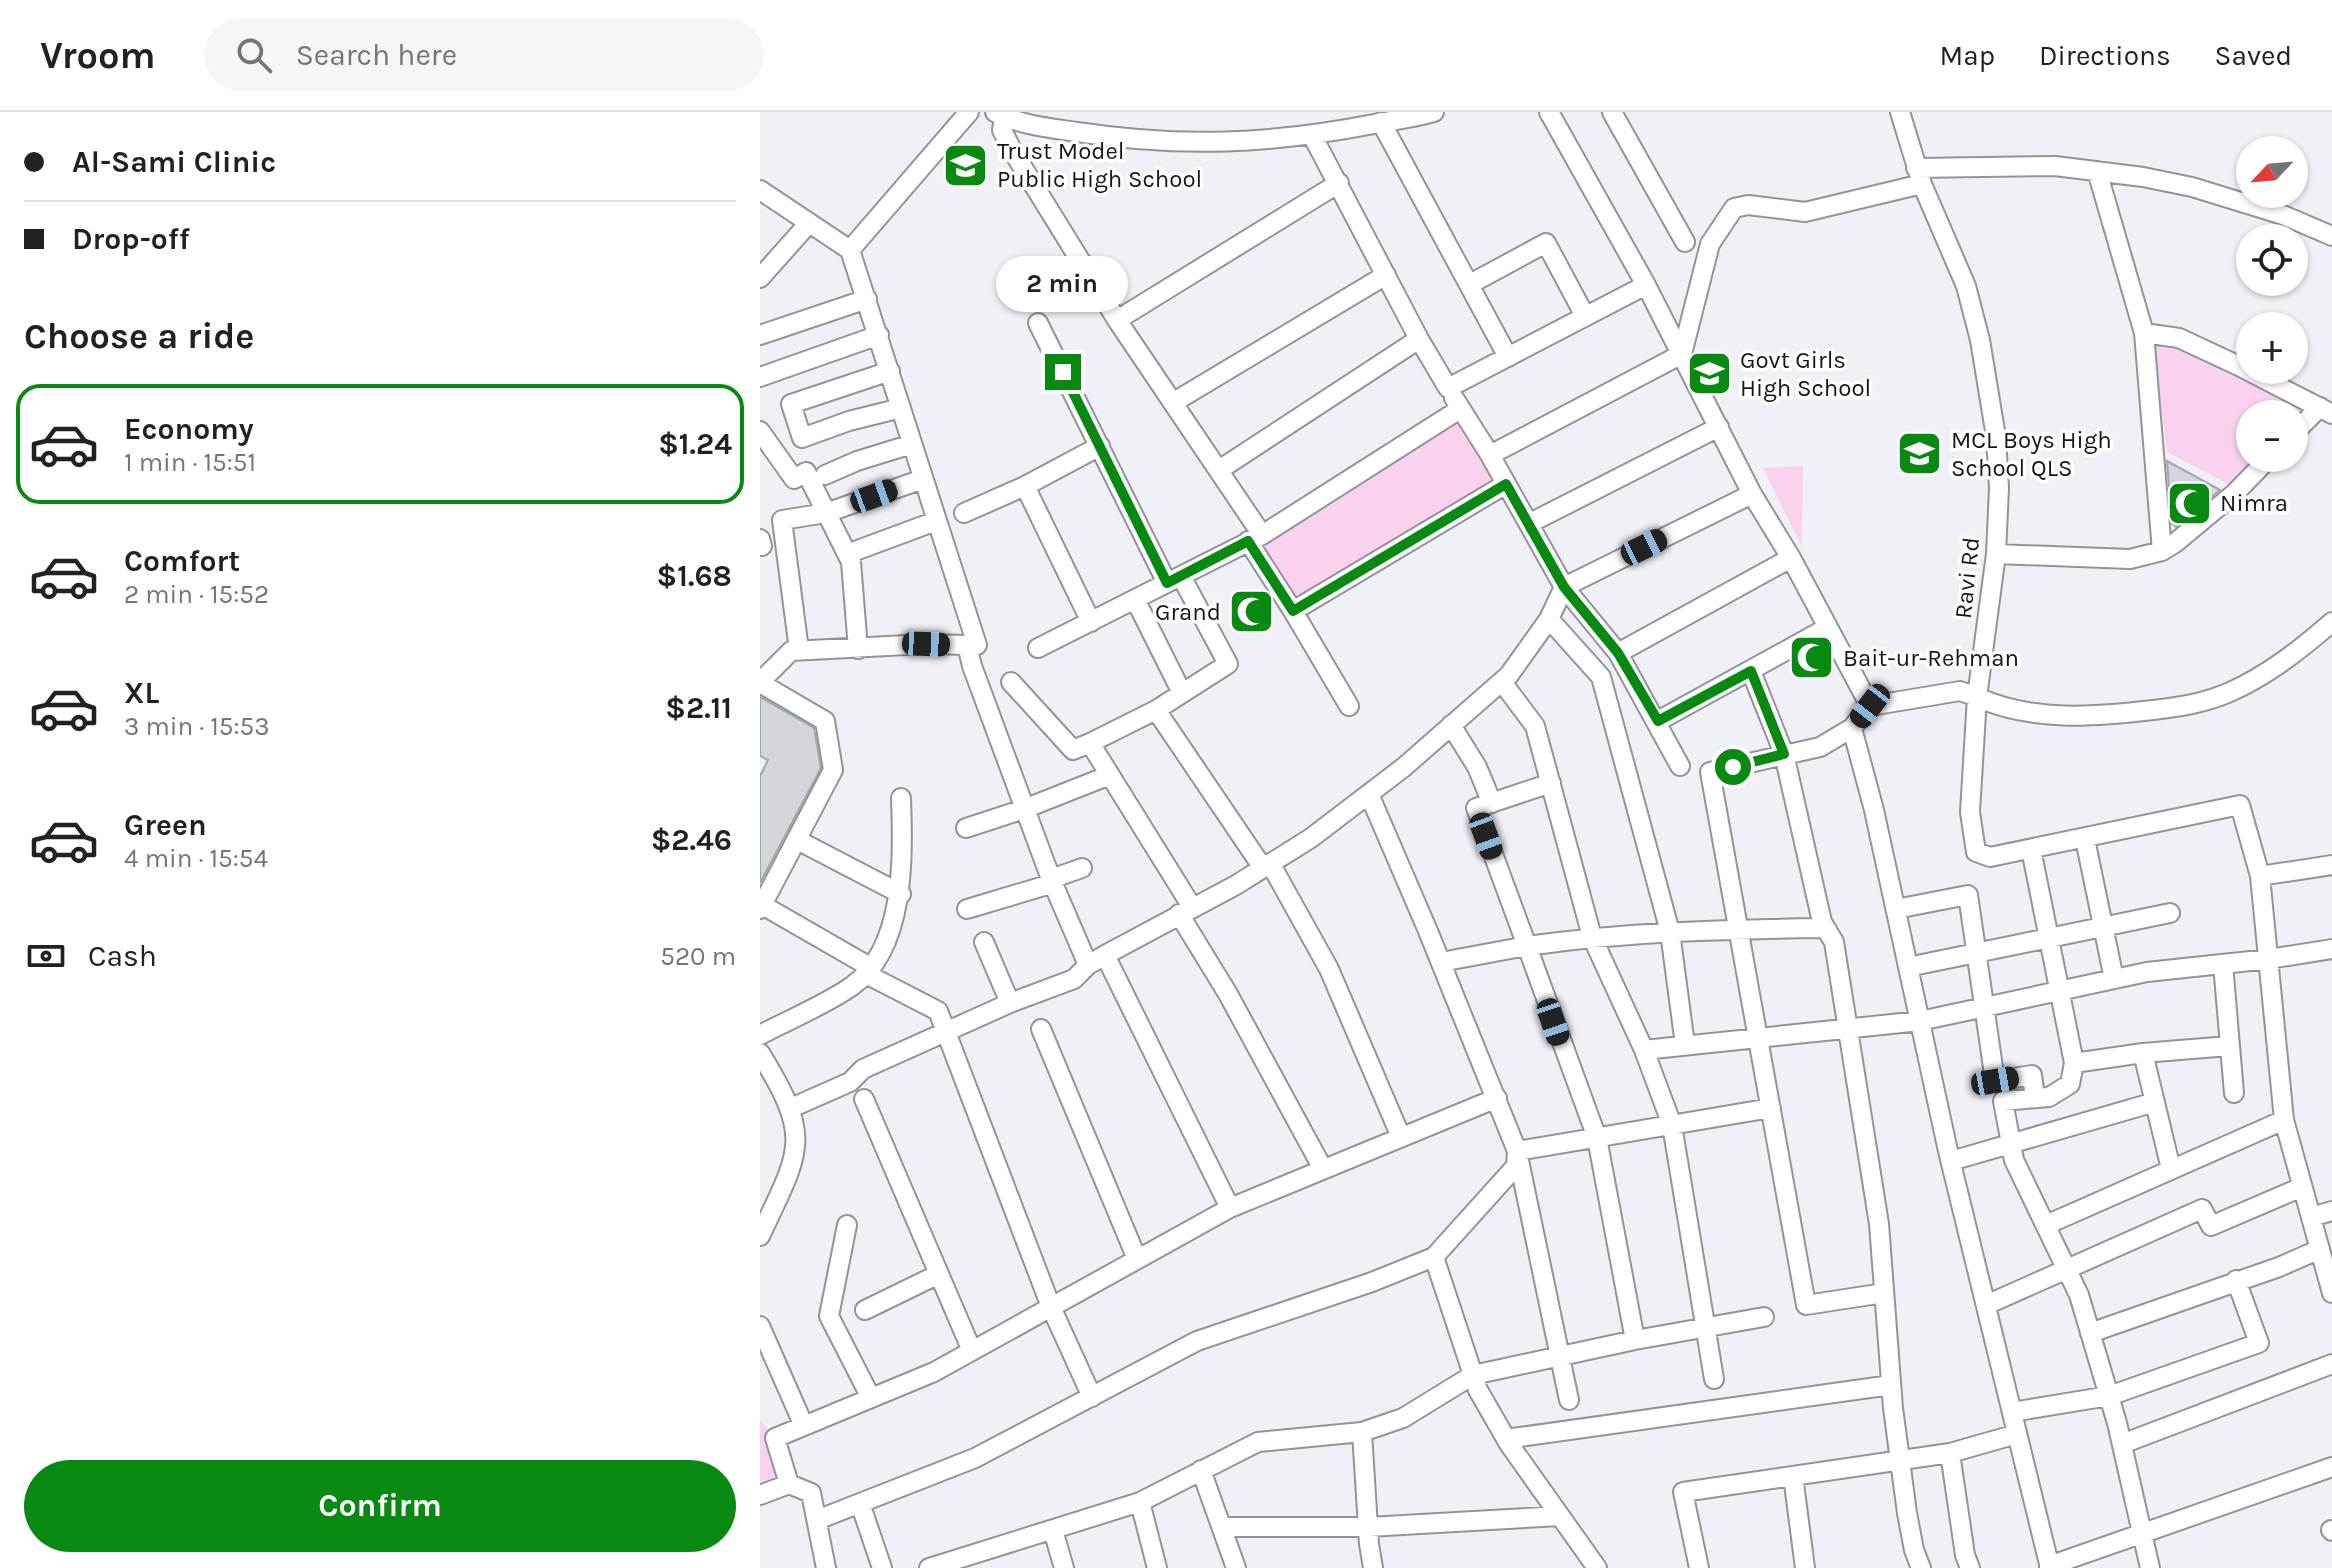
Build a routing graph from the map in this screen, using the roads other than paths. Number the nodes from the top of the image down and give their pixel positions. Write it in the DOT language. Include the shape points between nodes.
graph roads {
  1 [pos="969,112"];
  2 [pos="1434,112"];
  3 [pos="1549,112"];
  4 [pos="1612,112"];
  5 [pos="1900,112"];
  6 [pos="999,115"];
  7 [pos="1381,122"];
  8 [pos="1312,135"];
  9 [pos="2097,171"];
  10 [pos="1919,176"];
  11 [pos="1339,183"];
  12 [pos="760,190"];
  13 [pos="809,223"];
  14 [pos="2332,236"];
  15 [pos="1685,242"];
  16 [pos="850,250"];
  17 [pos="1386,275"];
  18 [pos="760,278"];
  19 [pos="1470,284"];
  20 [pos="1646,285"];
  21 [pos="867,299"];
  22 [pos="1585,316"];
  23 [pos="1117,320"];
  24 [pos="1038,323"];
  25 [pos="2144,333"];
  26 [pos="760,335"];
  27 [pos="879,335"];
  28 [pos="1419,339"];
  29 [pos="1682,354"];
  30 [pos="1508,357"];
  31 [pos="890,371"];
  32 [pos="760,377"];
  33 [pos="1448,388"];
  34 [pos="1174,402"];
  35 [pos="901,408"];
  36 [pos="1460,409"];
  37 [pos="2326,410"];
  38 [pos="2308,423"];
  39 [pos="1719,427"];
  40 [pos="760,431"];
  41 [pos="912,444"];
  42 [pos="1100,446"];
  43 [pos="1490,455"];
  44 [pos="1219,470"];
  45 [pos="2255,472"];
  46 [pos="825,475"];
  47 [pos="923,479"];
  48 [pos="1506,484"];
  49 [pos="1025,486"];
  50 [pos="1752,494"];
  51 [pos="826,513"];
  52 [pos="964,513"];
  53 [pos="936,521"];
  54 [pos="1530,523"];
  55 [pos="1255,538"];
  56 [pos="2162,551"];
  57 [pos="847,554"];
  58 [pos="1996,554"];
  59 [pos="1791,558"];
  60 [pos="1174,580"];
  61 [pos="1564,587"];
  62 [pos="1136,601"];
  63 [pos="1293,611"];
  64 [pos="1549,619"];
  65 [pos="1091,622"];
  66 [pos="2332,622"];
  67 [pos="1827,628"];
  68 [pos="967,645"];
  69 [pos="1038,648"];
  70 [pos="858,649"];
  71 [pos="799,650"];
  72 [pos="1618,653"];
  73 [pos="1751,671"];
  74 [pos="760,682"];
  75 [pos="1011,682"];
  76 [pos="1502,682"];
  77 [pos="1182,693"];
  78 [pos="1977,697"];
  79 [pos="1349,706"];
  80 [pos="1870,706"];
  81 [pos="1156,710"];
  82 [pos="1658,721"];
  83 [pos="1451,725"];
  84 [pos="1852,728"];
  85 [pos="1090,743"];
  86 [pos="1784,754"];
  87 [pos="1680,766"];
  88 [pos="1110,775"];
  89 [pos="1551,783"];
  90 [pos="1369,794"];
  91 [pos="901,798"];
  92 [pos="1492,803"];
  93 [pos="1024,809"];
  94 [pos="966,828"];
  95 [pos="2085,839"];
  96 [pos="803,843"];
  97 [pos="2031,849"];
  98 [pos="1267,865"];
  99 [pos="2332,865"];
  100 [pos="1082,868"];
  101 [pos="2260,876"];
  102 [pos="1052,881"];
  103 [pos="901,894"];
  104 [pos="967,909"];
  105 [pos="1896,909"];
  106 [pos="765,910"];
  107 [pos="1186,911"];
  108 [pos="2170,913"];
  109 [pos="2103,927"];
  110 [pos="1825,928"];
  111 [pos="1740,929"];
  112 [pos="1670,932"];
  113 [pos="1592,937"];
  114 [pos="2049,938"];
  115 [pos="984,942"];
  116 [pos="1527,946"];
  117 [pos="2332,949"];
  118 [pos="1976,953"];
  119 [pos="1105,955"];
  120 [pos="2269,959"];
  121 [pos="1441,962"];
  122 [pos="2223,964"];
  123 [pos="1088,965"];
  124 [pos="1908,967"];
  125 [pos="868,970"];
  126 [pos="2114,979"];
  127 [pos="2060,992"];
  128 [pos="1010,1003"];
  129 [pos="1984,1006"];
  130 [pos="1920,1021"];
  131 [pos="1847,1028"];
  132 [pos="1041,1029"];
  133 [pos="946,1032"];
  134 [pos="760,1035"];
  135 [pos="1759,1038"];
  136 [pos="1685,1045"];
  137 [pos="2229,1046"];
  138 [pos="1644,1050"];
  139 [pos="760,1053"];
  140 [pos="2143,1053"];
  141 [pos="2074,1063"];
  142 [pos="2234,1093"];
  143 [pos="1497,1098"];
  144 [pos="2035,1098"];
  145 [pos="864,1099"];
  146 [pos="2155,1102"];
  147 [pos="791,1108"];
  148 [pos="1771,1108"];
  149 [pos="2284,1120"];
  150 [pos="1672,1125"];
  151 [pos="1401,1137"];
  152 [pos="1597,1138"];
  153 [pos="2011,1144"];
  154 [pos="1517,1151"];
  155 [pos="1951,1161"];
  156 [pos="1323,1169"];
  157 [pos="2171,1169"];
  158 [pos="2302,1187"];
  159 [pos="1230,1208"];
  160 [pos="2332,1211"];
  161 [pos="2311,1217"];
  162 [pos="847,1225"];
  163 [pos="2046,1225"];
  164 [pos="760,1236"];
  165 [pos="2320,1249"];
  166 [pos="1434,1257"];
  167 [pos="1137,1259"];
  168 [pos="2067,1269"];
  169 [pos="939,1274"];
  170 [pos="2236,1280"];
  171 [pos="2331,1284"];
  172 [pos="1884,1293"];
  173 [pos="1986,1305"];
  174 [pos="1051,1307"];
  175 [pos="865,1310"];
  176 [pos="1764,1317"];
  177 [pos="760,1326"];
  178 [pos="1705,1328"];
  179 [pos="2090,1333"];
  180 [pos="1635,1340"];
  181 [pos="972,1351"];
  182 [pos="1560,1356"];
  183 [pos="2332,1364"];
  184 [pos="1473,1375"];
  185 [pos="1714,1379"];
  186 [pos="1891,1385"];
  187 [pos="2109,1396"];
  188 [pos="1092,1397"];
  189 [pos="871,1398"];
  190 [pos="1569,1400"];
  191 [pos="2012,1412"];
  192 [pos="804,1426"];
  193 [pos="1362,1432"];
  194 [pos="2017,1434"];
  195 [pos="1506,1439"];
  196 [pos="2122,1444"];
  197 [pos="1950,1453"];
  198 [pos="1900,1460"];
  199 [pos="2332,1467"];
  200 [pos="1201,1470"];
  201 [pos="1793,1476"];
  202 [pos="789,1484"];
  203 [pos="760,1495"];
  204 [pos="1140,1502"];
  205 [pos="860,1503"];
  206 [pos="1560,1516"];
  207 [pos="817,1520"];
  208 [pos="1222,1527"];
  209 [pos="1368,1527"];
  210 [pos="1053,1530"];
  211 [pos="2142,1535"];
  212 [pos="988,1560"];
  213 [pos="2050,1567"];
  214 [pos="826,1568"];
  215 [pos="882,1568"];
  216 [pos="929,1568"];
  217 [pos="1064,1568"];
  218 [pos="1157,1568"];
  219 [pos="1236,1568"];
  220 [pos="1373,1568"];
  221 [pos="1597,1568"];
  222 [pos="1699,1568"];
  223 [pos="1805,1568"];
  224 [pos="1921,1568"];
  225 [pos="1970,1568"];
  226 [pos="2150,1568"];
  1 -- 16 [label="street"];
  2 -- 7 [label="street"];
  3 -- 20 [label="street"];
  4 -- 15 [label="street"];
  5 -- 10 [label="street, Ravi Rd"];
  6 -- 8 [label="street" via="1133,140 1216,144"];
  6 -- 23 [label="street" via="1012,150"];
  7 -- 8 [label="street"];
  7 -- 19 [label="street"];
  8 -- 11 [label="street"];
  9 -- 10 [label="street" via="2055,166"];
  9 -- 14 [label="street" via="2192,187"];
  9 -- 25 [label="street"];
  10 -- 29 [label="street" via="1805,212 1734,208 1710,244"];
  10 -- 58 [label="street, Ravi Rd" via="1966,286 1980,340 1996,437"];
  11 -- 17 [label="street"];
  11 -- 23 [label="street"];
  12 -- 13 [label="street"];
  13 -- 16 [label="street"];
  13 -- 18 [label="street"];
  16 -- 21 [label="street"];
  17 -- 28 [label="street"];
  17 -- 34 [label="street"];
  19 -- 22 [label="street" via="1546,243"];
  19 -- 30 [label="street"];
  20 -- 22 [label="street"];
  20 -- 29 [label="street"];
  21 -- 26 [label="street"];
  21 -- 27 [label="street"];
  22 -- 30 [label="street"];
  23 -- 34 [label="street"];
  24 -- 42 [label="street"];
  25 -- 37 [label="street" via="2179,338"];
  25 -- 56 [label="street"];
  27 -- 31 [label="street"];
  27 -- 32 [label="street"];
  28 -- 33 [label="street"];
  28 -- 44 [label="street"];
  29 -- 39 [label="street"];
  29 -- 43 [label="street"];
  30 -- 33 [label="street"];
  31 -- 35 [label="street"];
  31 -- 35 [label="street" via="791,404 802,438"];
  33 -- 36 [label="street"];
  34 -- 44 [label="street"];
  35 -- 41 [label="street"];
  36 -- 43 [label="street"];
  36 -- 55 [label="street"];
  37 -- 38 [label="street"];
  39 -- 50 [label="street"];
  39 -- 54 [label="street"];
  40 -- 51 [label="street" via="794,479 806,472"];
  41 -- 46 [label="street"];
  41 -- 47 [label="street"];
  42 -- 49 [label="street"];
  42 -- 60 [label="street"];
  43 -- 48 [label="street"];
  44 -- 55 [label="street"];
  45 -- 56 [label="street"];
  47 -- 51 [label="street"];
  47 -- 53 [label="street"];
  48 -- 54 [label="street"];
  48 -- 63 [label="street"];
  49 -- 52 [label="street"];
  49 -- 65 [label="street"];
  50 -- 59 [label="street"];
  50 -- 61 [label="street"];
  51 -- 57 [label="street"];
  51 -- 71 [label="street" via="782,520"];
  53 -- 57 [label="street"];
  53 -- 68 [label="street" via="977,645"];
  54 -- 61 [label="street"];
  55 -- 60 [label="street"];
  55 -- 63 [label="street"];
  56 -- 58 [label="street" via="2130,559"];
  57 -- 70 [label="street"];
  58 -- 78 [label="street, Ravi Rd"];
  59 -- 67 [label="street"];
  59 -- 72 [label="street"];
  60 -- 62 [label="street"];
  60 -- 77 [label="street" via="1228,664"];
  61 -- 64 [label="street"];
  61 -- 72 [label="street"];
  62 -- 65 [label="street"];
  62 -- 77 [label="street"];
  63 -- 79 [label="street"];
  64 -- 76 [label="street"];
  64 -- 112 [label="street" via="1601,677"];
  65 -- 69 [label="street"];
  66 -- 78 [label="street" via="2264,675 2195,705 2099,717 2041,714 1999,707"];
  67 -- 73 [label="street"];
  67 -- 80 [label="street"];
  68 -- 70 [label="street"];
  68 -- 93 [label="street"];
  70 -- 71 [label="street"];
  71 -- 74 [label="street" via="791,651"];
  72 -- 82 [label="street"];
  73 -- 82 [label="street"];
  73 -- 86 [label="street"];
  74 -- 106 [label="street" via="825,721 833,770"];
  75 -- 85 [label="street" via="1073,750"];
  76 -- 83 [label="street"];
  76 -- 89 [label="street" via="1535,726"];
  77 -- 81 [label="street"];
  78 -- 80 [label="street" via="1960,691"];
  78 -- 97 [label="street, Ravi Rd" via="1970,812 1976,852 1990,857"];
  80 -- 84 [label="street"];
  81 -- 85 [label="street"];
  81 -- 98 [label="street"];
  82 -- 87 [label="street"];
  83 -- 90 [label="street"];
  83 -- 92 [label="street"];
  84 -- 86 [label="street" via="1820,747"];
  84 -- 105 [label="street"];
  85 -- 88 [label="street"];
  86 -- 110 [label="street"];
  86 -- 111 [label="street" via="1710,772"];
  88 -- 93 [label="street"];
  88 -- 107 [label="street"];
  89 -- 92 [label="street"];
  89 -- 113 [label="street"];
  90 -- 98 [label="street"];
  90 -- 121 [label="street"];
  91 -- 103 [label="street"];
  92 -- 116 [label="street" via="1476,808"];
  93 -- 94 [label="street"];
  93 -- 102 [label="street"];
  95 -- 97 [label="street"];
  95 -- 101 [label="street" via="2240,805"];
  95 -- 109 [label="street"];
  96 -- 103 [label="street"];
  97 -- 114 [label="street"];
  98 -- 107 [label="street"];
  98 -- 151 [label="street" via="1329,969"];
  99 -- 101 [label="street"];
  100 -- 102 [label="street"];
  101 -- 120 [label="street"];
  102 -- 104 [label="street"];
  102 -- 123 [label="street"];
  103 -- 125 [label="street" via="884,945"];
  105 -- 118 [label="street" via="1968,895"];
  105 -- 124 [label="street"];
  106 -- 125 [label="street"];
  107 -- 119 [label="street"];
  107 -- 156 [label="street"];
  108 -- 109 [label="street"];
  109 -- 114 [label="street"];
  109 -- 126 [label="street"];
  110 -- 111 [label="street"];
  110 -- 131 [label="street" via="1834,942"];
  111 -- 112 [label="street"];
  111 -- 135 [label="street"];
  112 -- 113 [label="street"];
  112 -- 136 [label="street"];
  113 -- 116 [label="street"];
  113 -- 138 [label="street"];
  114 -- 118 [label="street"];
  114 -- 127 [label="street"];
  115 -- 128 [label="street"];
  116 -- 121 [label="street"];
  116 -- 152 [label="street"];
  117 -- 120 [label="street"];
  118 -- 124 [label="street"];
  118 -- 129 [label="street"];
  119 -- 123 [label="street"];
  119 -- 159 [label="street"];
  120 -- 122 [label="street"];
  120 -- 149 [label="street"];
  121 -- 143 [label="street"];
  122 -- 126 [label="street"];
  122 -- 137 [label="street"];
  123 -- 128 [label="street" via="1074,979"];
  124 -- 130 [label="street"];
  125 -- 133 [label="street" via="938,1011"];
  125 -- 134 [label="street" via="852,986"];
  126 -- 127 [label="street"];
  127 -- 129 [label="street"];
  127 -- 141 [label="street"];
  128 -- 133 [label="street"];
  129 -- 130 [label="street"];
  129 -- 144 [label="street" via="1995,1081 2032,1075"];
  130 -- 131 [label="street"];
  130 -- 155 [label="street"];
  131 -- 135 [label="street"];
  131 -- 172 [label="street" via="1879,1224"];
  132 -- 167 [label="street"];
  133 -- 147 [label="street"];
  133 -- 174 [label="street"];
  135 -- 136 [label="street"];
  135 -- 148 [label="street"];
  136 -- 138 [label="street"];
  137 -- 140 [label="street"];
  137 -- 142 [label="street"];
  138 -- 150 [label="street"];
  139 -- 147 [label="street"];
  140 -- 141 [label="street"];
  140 -- 146 [label="street"];
  141 -- 144 [label="street" via="2070,1084 2049,1097"];
  143 -- 151 [label="street"];
  143 -- 154 [label="street"];
  144 -- 153 [label="street" via="2003,1101"];
  145 -- 169 [label="street"];
  146 -- 153 [label="street"];
  146 -- 157 [label="street"];
  147 -- 164 [label="street" via="798,1134 793,1166"];
  148 -- 150 [label="street"];
  148 -- 172 [label="street" via="1806,1305"];
  149 -- 157 [label="street"];
  149 -- 158 [label="street"];
  150 -- 152 [label="street"];
  150 -- 178 [label="street"];
  151 -- 156 [label="street"];
  152 -- 154 [label="street"];
  152 -- 180 [label="street"];
  153 -- 155 [label="street"];
  153 -- 163 [label="street"];
  154 -- 166 [label="street" via="1516,1166"];
  154 -- 182 [label="street"];
  155 -- 173 [label="street"];
  156 -- 159 [label="street"];
  157 -- 163 [label="street"];
  158 -- 161 [label="street"];
  158 -- 168 [label="street" via="2211,1226 2202,1209"];
  159 -- 167 [label="street"];
  160 -- 161 [label="street"];
  161 -- 165 [label="street"];
  162 -- 189 [label="street" via="829,1316"];
  163 -- 168 [label="street"];
  165 -- 170 [label="street"];
  165 -- 171 [label="street"];
  166 -- 184 [label="street"];
  166 -- 188 [label="street" via="1197,1341"];
  167 -- 174 [label="street"];
  168 -- 173 [label="street"];
  168 -- 179 [label="street"];
  169 -- 175 [label="street"];
  169 -- 181 [label="street"];
  170 -- 179 [label="street"];
  170 -- 187 [label="street" via="2259,1343"];
  172 -- 186 [label="street"];
  173 -- 191 [label="street"];
  174 -- 181 [label="street"];
  174 -- 188 [label="street"];
  176 -- 178 [label="street"];
  177 -- 192 [label="street"];
  178 -- 180 [label="street"];
  178 -- 185 [label="street"];
  179 -- 187 [label="street"];
  180 -- 182 [label="street"];
  181 -- 189 [label="street"];
  182 -- 184 [label="street"];
  182 -- 190 [label="street"];
  183 -- 196 [label="street"];
  184 -- 193 [label="street" via="1403,1418"];
  184 -- 195 [label="street"];
  186 -- 195 [label="street"];
  186 -- 198 [label="street"];
  187 -- 191 [label="street"];
  187 -- 196 [label="street"];
  188 -- 205 [label="street" via="975,1458"];
  189 -- 192 [label="street"];
  191 -- 194 [label="street"];
  192 -- 202 [label="street" via="775,1438"];
  193 -- 200 [label="street" via="1258,1442"];
  193 -- 209 [label="street"];
  194 -- 197 [label="street"];
  194 -- 213 [label="street"];
  195 -- 206 [label="street"];
  196 -- 211 [label="street"];
  197 -- 198 [label="street"];
  197 -- 225 [label="street"];
  198 -- 201 [label="street"];
  198 -- 224 [label="street"];
  199 -- 211 [label="street"];
  200 -- 204 [label="street"];
  200 -- 208 [label="street"];
  201 -- 222 [label="street" via="1683,1492"];
  201 -- 223 [label="street"];
  202 -- 203 [label="street"];
  202 -- 207 [label="street" via="811,1493"];
  204 -- 210 [label="street"];
  204 -- 218 [label="street"];
  205 -- 207 [label="street"];
  205 -- 215 [label="street"];
  206 -- 209 [label="street"];
  206 -- 221 [label="street"];
  207 -- 214 [label="street"];
  208 -- 209 [label="street"];
  208 -- 219 [label="street"];
  209 -- 220 [label="street"];
  210 -- 212 [label="street"];
  210 -- 217 [label="street"];
  211 -- 213 [label="street"];
  211 -- 226 [label="street"];
  212 -- 216 [label="street"];
}
